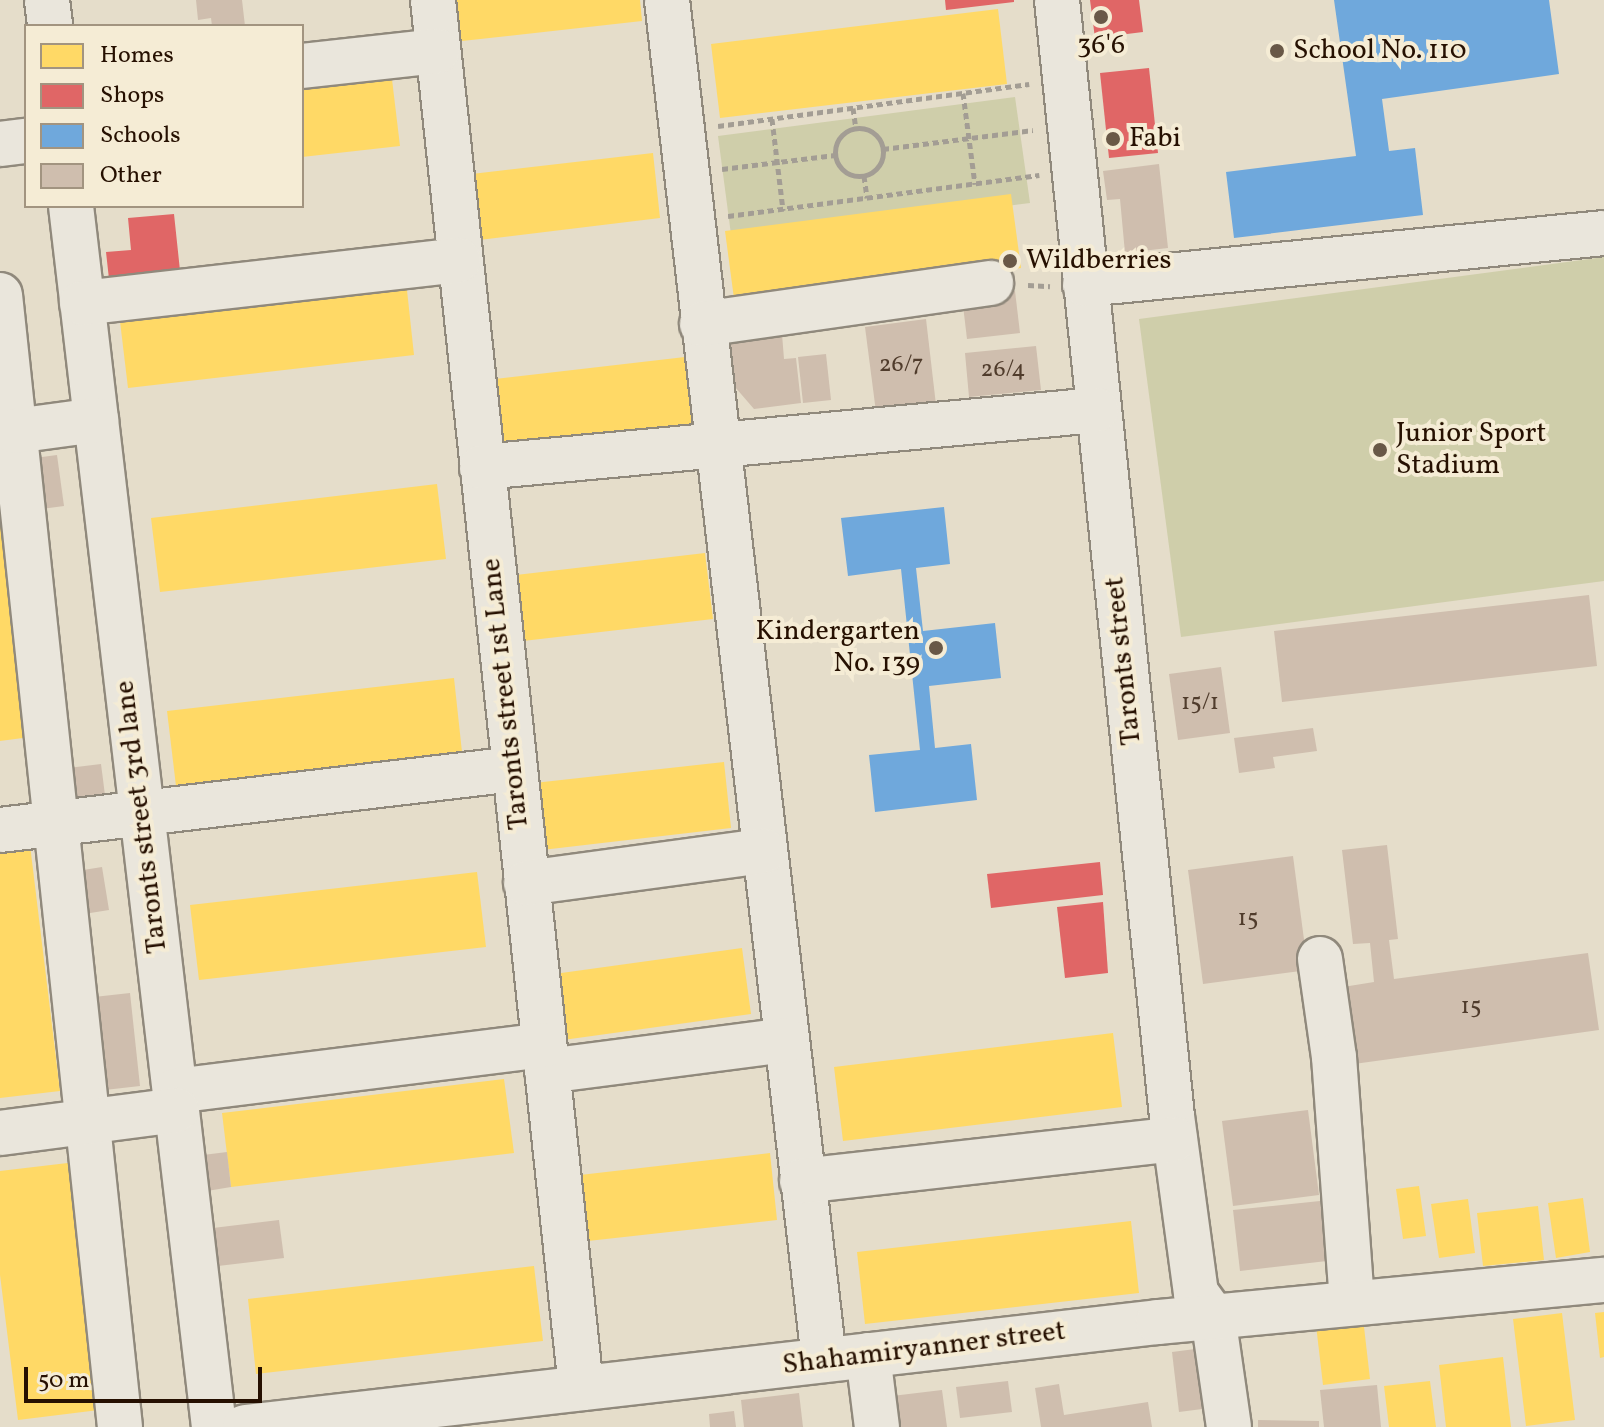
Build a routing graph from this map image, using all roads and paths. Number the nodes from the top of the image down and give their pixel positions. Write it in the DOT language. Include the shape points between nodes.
graph roads {
  1 [pos="47,0"];
  2 [pos="433,0"];
  3 [pos="667,0"];
  4 [pos="1057,0"];
  5 [pos="50,24"];
  6 [pos="437,51"];
  7 [pos="304,66"];
  8 [pos="1041,82"];
  9 [pos="963,93"];
  10 [pos="853,108"];
  11 [pos="772,119"];
  12 [pos="1045,128"];
  13 [pos="856,129"];
  14 [pos="969,138"];
  15 [pos="24,141"];
  16 [pos="0,144"];
  17 [pos="883,149"];
  18 [pos="683,152"];
  19 [pos="835,155"];
  20 [pos="777,162"];
  21 [pos="1048,174"];
  22 [pos="864,176"];
  23 [pos="975,184"];
  24 [pos="867,198"];
  25 [pos="71,208"];
  26 [pos="783,210"];
  27 [pos="691,221"];
  28 [pos="1604,233"];
  29 [pos="459,260"];
  30 [pos="991,283"];
  31 [pos="1085,284"];
  32 [pos="0,295"];
  33 [pos="82,303"];
  34 [pos="702,324"];
  35 [pos="1096,410"];
  36 [pos="96,420"];
  37 [pos="15,431"];
  38 [pos="715,443"];
  39 [pos="482,467"];
  40 [pos="514,769"];
  41 [pos="142,813"];
  42 [pos="59,822"];
  43 [pos="0,830"];
  44 [pos="764,851"];
  45 [pos="526,883"];
  46 [pos="1320,959"];
  47 [pos="786,1040"];
  48 [pos="545,1058"];
  49 [pos="176,1100"];
  50 [pos="86,1122"];
  51 [pos="0,1133"];
  52 [pos="1175,1139"];
  53 [pos="802,1181"];
  54 [pos="1604,1280"];
  55 [pos="1352,1302"];
  56 [pos="1213,1316"];
  57 [pos="868,1355"];
  58 [pos="824,1360"];
  59 [pos="581,1388"];
  60 [pos="514,1412"];
  61 [pos="120,1427"];
  62 [pos="214,1427"];
  63 [pos="245,1427"];
  64 [pos="877,1427"];
  65 [pos="1229,1427"];
  1 -- 5 [label="street"];
  2 -- 6 [label="street, Taronts street 1st Lane"];
  3 -- 18 [label="street"];
  4 -- 31 [label="street, Taronts street"];
  6 -- 7 [label="street"];
  6 -- 29 [label="street, Taronts street 1st Lane"];
  8 -- 9 [label="path"];
  9 -- 10 [label="path"];
  9 -- 14 [label="path"];
  10 -- 11 [label="path"];
  10 -- 13 [label="path"];
  11 -- 18 [label="path"];
  11 -- 20 [label="path"];
  12 -- 14 [label="path"];
  13 -- 17 [label="path" via="874,133"];
  13 -- 19 [label="path" via="839,140"];
  14 -- 17 [label="path"];
  14 -- 23 [label="path"];
  15 -- 16 [label="street"];
  17 -- 22 [label="path" via="878,168"];
  18 -- 20 [label="path"];
  18 -- 27 [label="street"];
  19 -- 20 [label="path"];
  19 -- 22 [label="path" via="842,169"];
  20 -- 26 [label="path"];
  21 -- 23 [label="path"];
  22 -- 24 [label="path"];
  23 -- 24 [label="path"];
  24 -- 26 [label="path"];
  25 -- 33 [label="street, Taronts street 3rd lane"];
  26 -- 27 [label="path"];
  27 -- 34 [label="street"];
  28 -- 31 [label="street"];
  29 -- 33 [label="street"];
  29 -- 39 [label="street, Taronts street 1st Lane"];
  30 -- 34 [label="street"];
  31 -- 35 [label="street, Taronts street"];
  32 -- 37 [label="street"];
  33 -- 36 [label="street, Taronts street 3rd lane"];
  34 -- 38 [label="street"];
  35 -- 38 [label="street"];
  35 -- 52 [label="street, Taronts street"];
  36 -- 37 [label="street"];
  36 -- 41 [label="street, Taronts street 3rd lane"];
  37 -- 42 [label="street"];
  38 -- 39 [label="street"];
  38 -- 44 [label="street"];
  39 -- 40 [label="street, Taronts street 1st Lane"];
  40 -- 41 [label="street"];
  40 -- 45 [label="street, Taronts street 1st Lane"];
  41 -- 42 [label="street"];
  41 -- 49 [label="street, Taronts street 3rd lane"];
  42 -- 43 [label="street"];
  42 -- 50 [label="street"];
  44 -- 45 [label="street"];
  44 -- 47 [label="street"];
  45 -- 48 [label="street, Taronts street 1st Lane"];
  46 -- 55 [label="street" via="1334,1057"];
  47 -- 48 [label="street"];
  47 -- 53 [label="street"];
  48 -- 49 [label="street"];
  48 -- 59 [label="street, Taronts street 1st Lane"];
  49 -- 50 [label="street"];
  49 -- 62 [label="street, Taronts street 3rd lane"];
  50 -- 51 [label="street"];
  50 -- 61 [label="street"];
  52 -- 53 [label="street"];
  52 -- 56 [label="street, Taronts street" via="1196,1293"];
  53 -- 58 [label="street"];
  54 -- 55 [label="street, Shahamiryanner street"];
  55 -- 56 [label="street, Shahamiryanner street"];
  56 -- 57 [label="street, Shahamiryanner street"];
  56 -- 65 [label="street"];
  57 -- 58 [label="street, Shahamiryanner street"];
  57 -- 64 [label="street"];
  58 -- 59 [label="street, Shahamiryanner street"];
  59 -- 60 [label="street, Shahamiryanner street"];
  60 -- 63 [label="street, Shahamiryanner street"];
}
